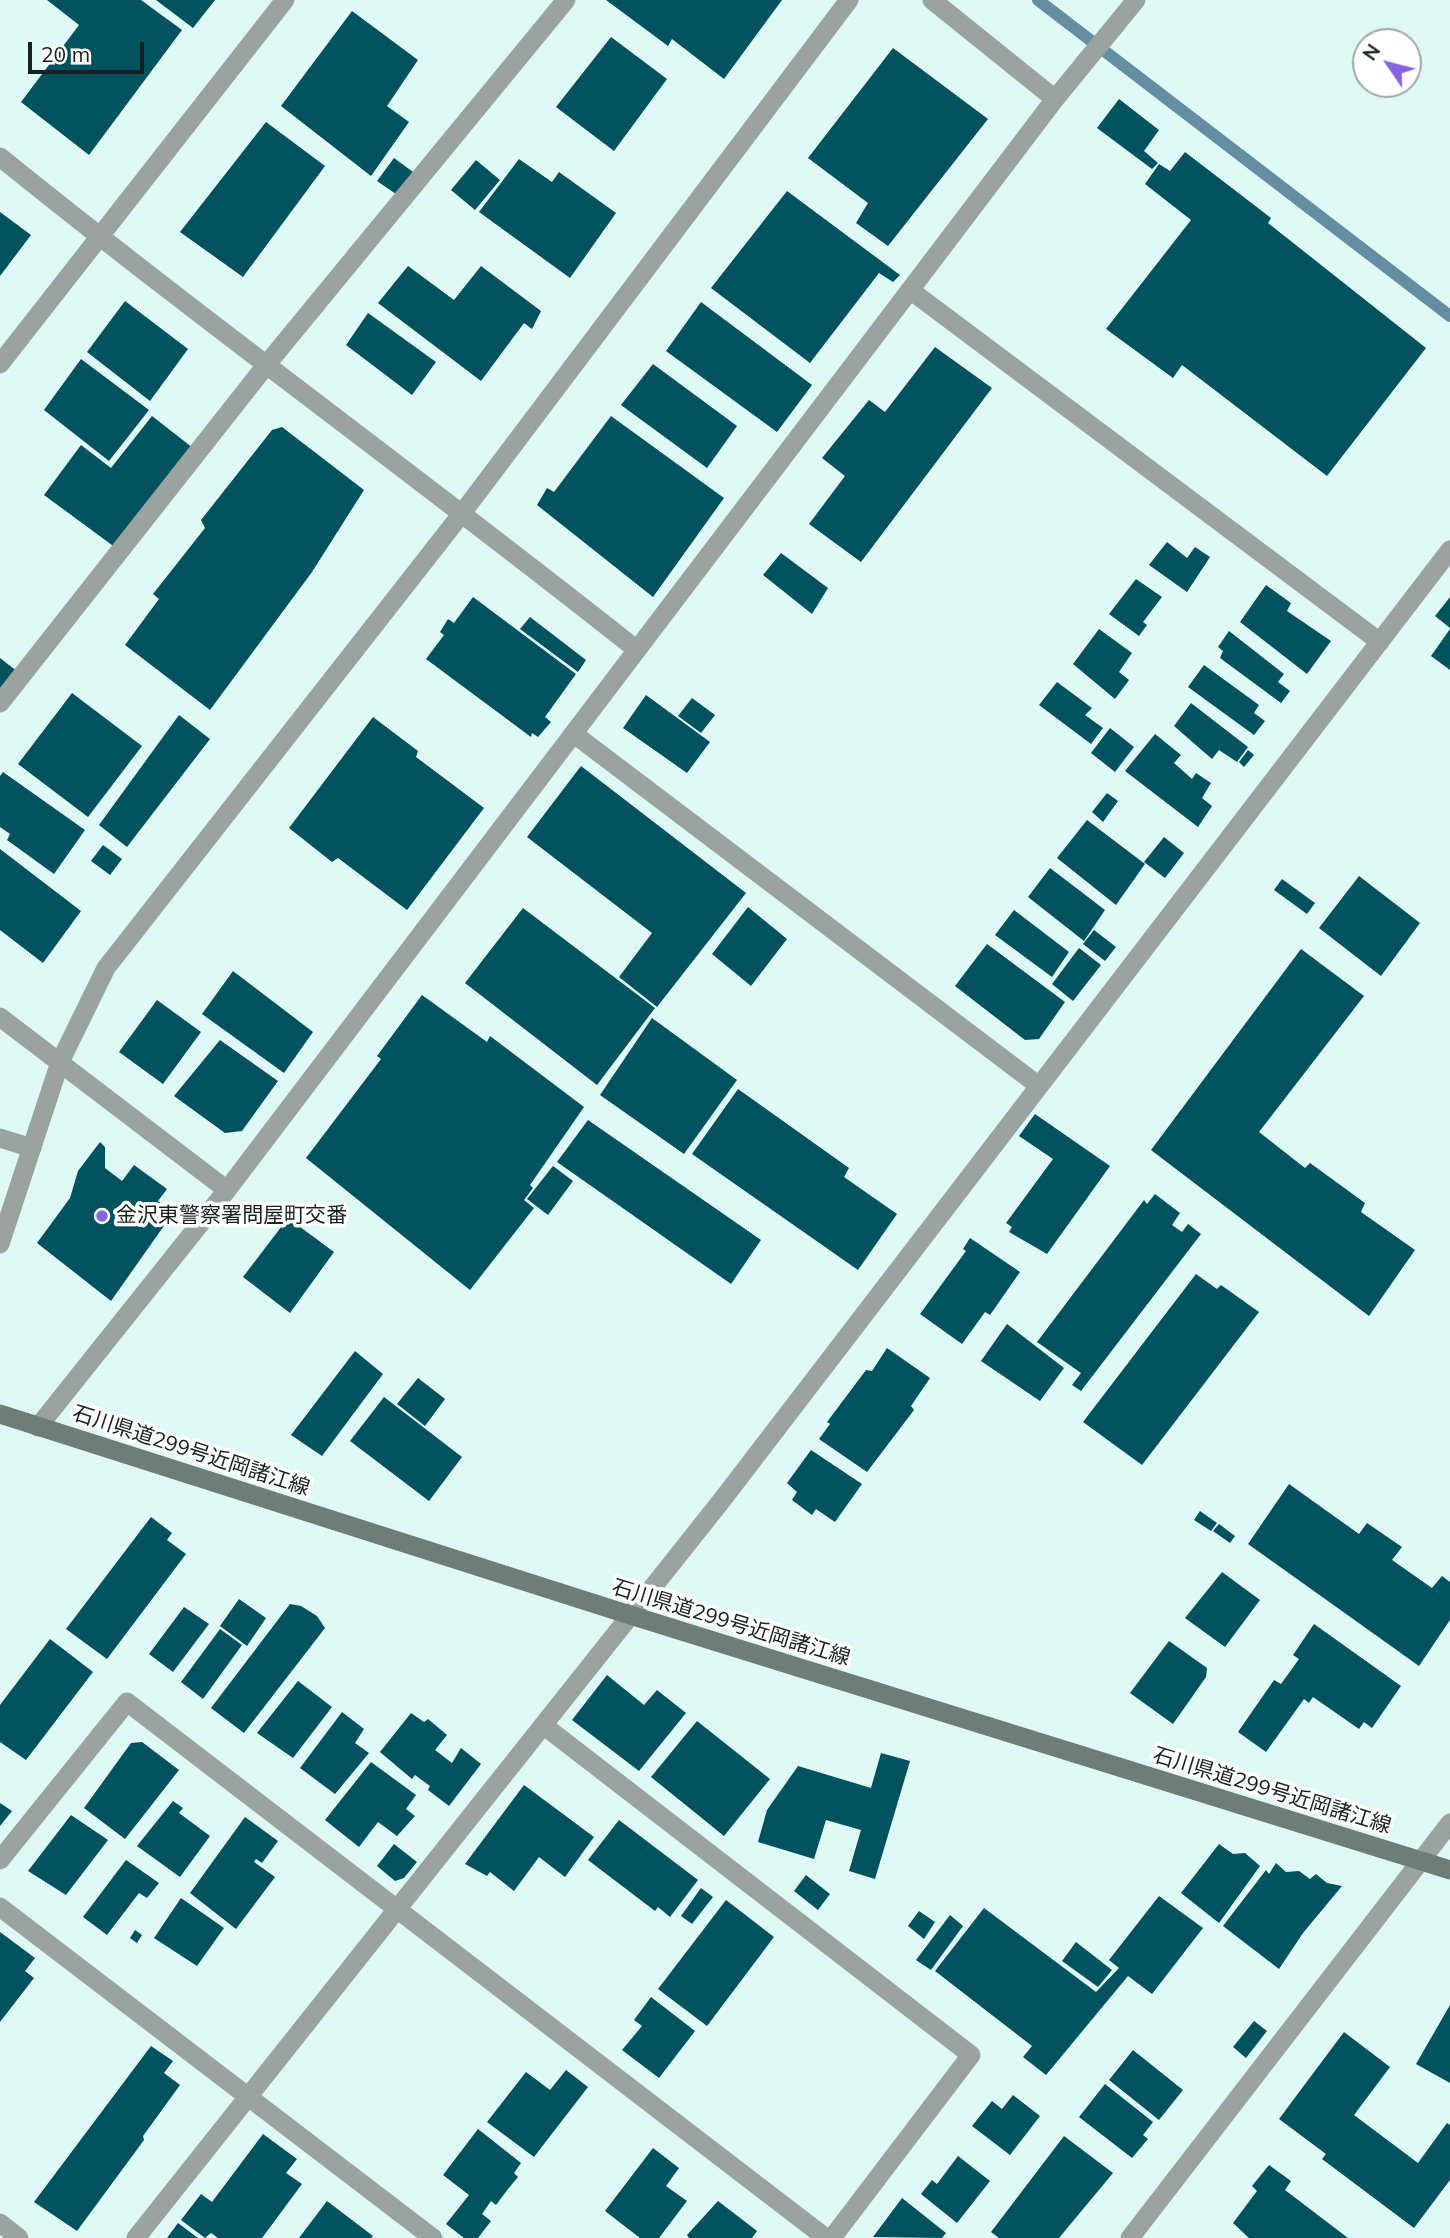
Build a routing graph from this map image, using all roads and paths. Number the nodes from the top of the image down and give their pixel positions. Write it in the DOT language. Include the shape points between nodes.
graph roads {
  1 [pos="285,0"];
  2 [pos="566,0"];
  3 [pos="849,0"];
  4 [pos="932,0"];
  5 [pos="1136,0"];
  6 [pos="1055,99"];
  7 [pos="0,157"];
  8 [pos="100,237"];
  9 [pos="910,290"];
  10 [pos="0,364"];
  11 [pos="267,364"];
  12 [pos="463,512"];
  13 [pos="1450,550"];
  14 [pos="1380,642"];
  15 [pos="637,650"];
  16 [pos="0,703"];
  17 [pos="573,734"];
  18 [pos="0,1017"];
  19 [pos="60,1062"];
  20 [pos="1039,1086"];
  21 [pos="0,1138"];
  22 [pos="32,1148"];
  23 [pos="227,1190"];
  24 [pos="0,1244"];
  25 [pos="0,1413"];
  26 [pos="38,1427"];
  27 [pos="630,1615"];
  28 [pos="543,1725"];
  29 [pos="1450,1823"];
  30 [pos="0,1860"];
  31 [pos="1420,1861"];
  32 [pos="1450,1870"];
  33 [pos="0,1907"];
  34 [pos="398,1908"];
  35 [pos="248,2097"];
  36 [pos="0,2223"];
  37 [pos="19,2238"];
  38 [pos="136,2238"];
  39 [pos="433,2238"];
  40 [pos="826,2238"];
  41 [pos="832,2238"];
  42 [pos="1130,2238"];
  1 -- 8 [label="street"];
  2 -- 11 [label="street"];
  3 -- 12 [label="street"];
  4 -- 6 [label="street"];
  5 -- 6 [label="street"];
  6 -- 9 [label="street"];
  7 -- 8 [label="street"];
  8 -- 10 [label="street"];
  8 -- 11 [label="street"];
  9 -- 14 [label="street"];
  9 -- 15 [label="street"];
  11 -- 12 [label="street"];
  11 -- 16 [label="street"];
  12 -- 15 [label="street"];
  12 -- 19 [label="street" via="106,968"];
  13 -- 14 [label="street"];
  14 -- 20 [label="street"];
  15 -- 17 [label="street"];
  17 -- 20 [label="street"];
  17 -- 23 [label="street"];
  18 -- 19 [label="street"];
  19 -- 22 [label="street"];
  19 -- 23 [label="street"];
  20 -- 27 [label="street"];
  21 -- 22 [label="street"];
  22 -- 24 [label="street"];
  23 -- 26 [label="street"];
  25 -- 26 [label="main road, 石川県道299号近岡諸江線"];
  26 -- 27 [label="main road, 石川県道299号近岡諸江線"];
  27 -- 28 [label="street"];
  27 -- 31 [label="main road, 石川県道299号近岡諸江線"];
  28 -- 34 [label="street"];
  28 -- 41 [label="street" via="971,2055"];
  29 -- 31 [label="street"];
  30 -- 34 [label="street" via="127,1702"];
  31 -- 32 [label="main road, 石川県道299号近岡諸江線"];
  31 -- 42 [label="street"];
  33 -- 35 [label="street"];
  34 -- 35 [label="street"];
  34 -- 40 [label="street"];
  35 -- 38 [label="street"];
  35 -- 39 [label="street"];
  36 -- 37 [label="street"];
}
